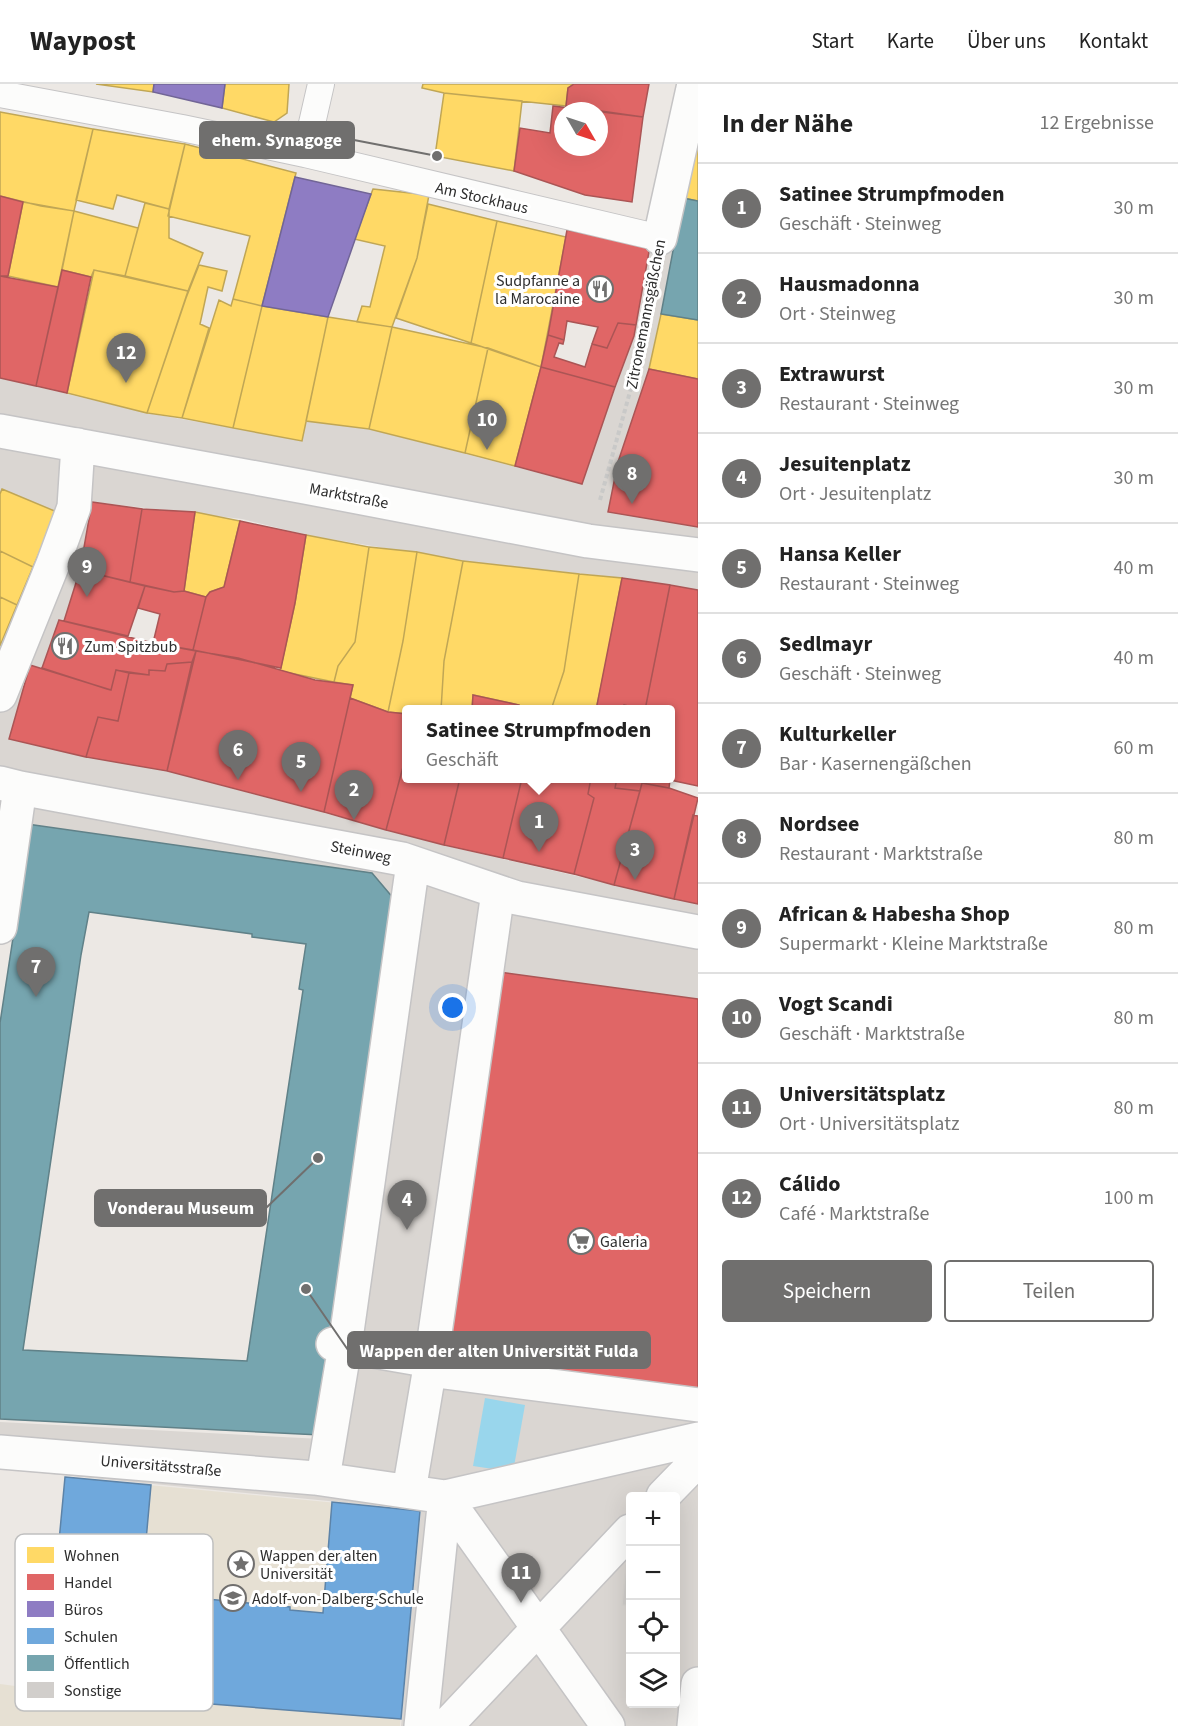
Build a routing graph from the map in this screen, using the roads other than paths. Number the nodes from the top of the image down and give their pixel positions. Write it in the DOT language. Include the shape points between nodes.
graph roads {
  1 [pos="321,84"];
  2 [pos="694,84"];
  3 [pos="0,94"];
  4 [pos="305,154"];
  5 [pos="660,238"];
  6 [pos="0,431"];
  7 [pos="78,445"];
  8 [pos="698,555"];
  9 [pos="0,695"];
  10 [pos="10,785"];
  11 [pos="413,863"];
  12 [pos="498,892"];
  13 [pos="0,927"];
  14 [pos="698,932"];
  15 [pos="339,1345"];
  16 [pos="430,1365"];
  17 [pos="698,1405"];
  18 [pos="698,1439"];
  19 [pos="0,1452"];
  20 [pos="698,1460"];
  21 [pos="323,1479"];
  22 [pos="409,1491"];
  23 [pos="668,1492"];
  24 [pos="445,1497"];
  25 [pos="626,1535"];
  26 [pos="539,1628"];
  27 [pos="698,1684"];
  28 [pos="421,1726"];
  29 [pos="446,1726"];
  30 [pos="608,1726"];
  31 [pos="694,1726"];
  1 -- 4 [label="lane"];
  2 -- 5 [label="street, Zitronemannsgäßchen"];
  3 -- 4 [label="lane, Am Stockhaus"];
  4 -- 5 [label="lane, Am Stockhaus"];
  6 -- 7 [label="street, Marktstraße"];
  7 -- 8 [label="street, Marktstraße" via="588,541"];
  7 -- 9 [label="street" via="74,507"];
  10 -- 11 [label="street, Steinweg"];
  10 -- 13 [label="street" via="11,845"];
  11 -- 12 [label="street, Steinweg"];
  11 -- 15 [label="street"];
  12 -- 14 [label="street, Steinweg"];
  12 -- 16 [label="street"];
  15 -- 16 [label="street"];
  15 -- 21 [label="street"];
  16 -- 17 [label="street"];
  16 -- 22 [label="street"];
  18 -- 24 [label="street"];
  19 -- 21 [label="street, Universitätsstraße"];
  20 -- 23 [label="street"];
  21 -- 22 [label="street, Universitätsstraße"];
  22 -- 24 [label="street, Universitätsstraße"];
  24 -- 26 [label="street"];
  24 -- 28 [label="street"];
  25 -- 26 [label="street"];
  26 -- 29 [label="street"];
  26 -- 30 [label="street"];
  27 -- 31 [label="street"];
}
